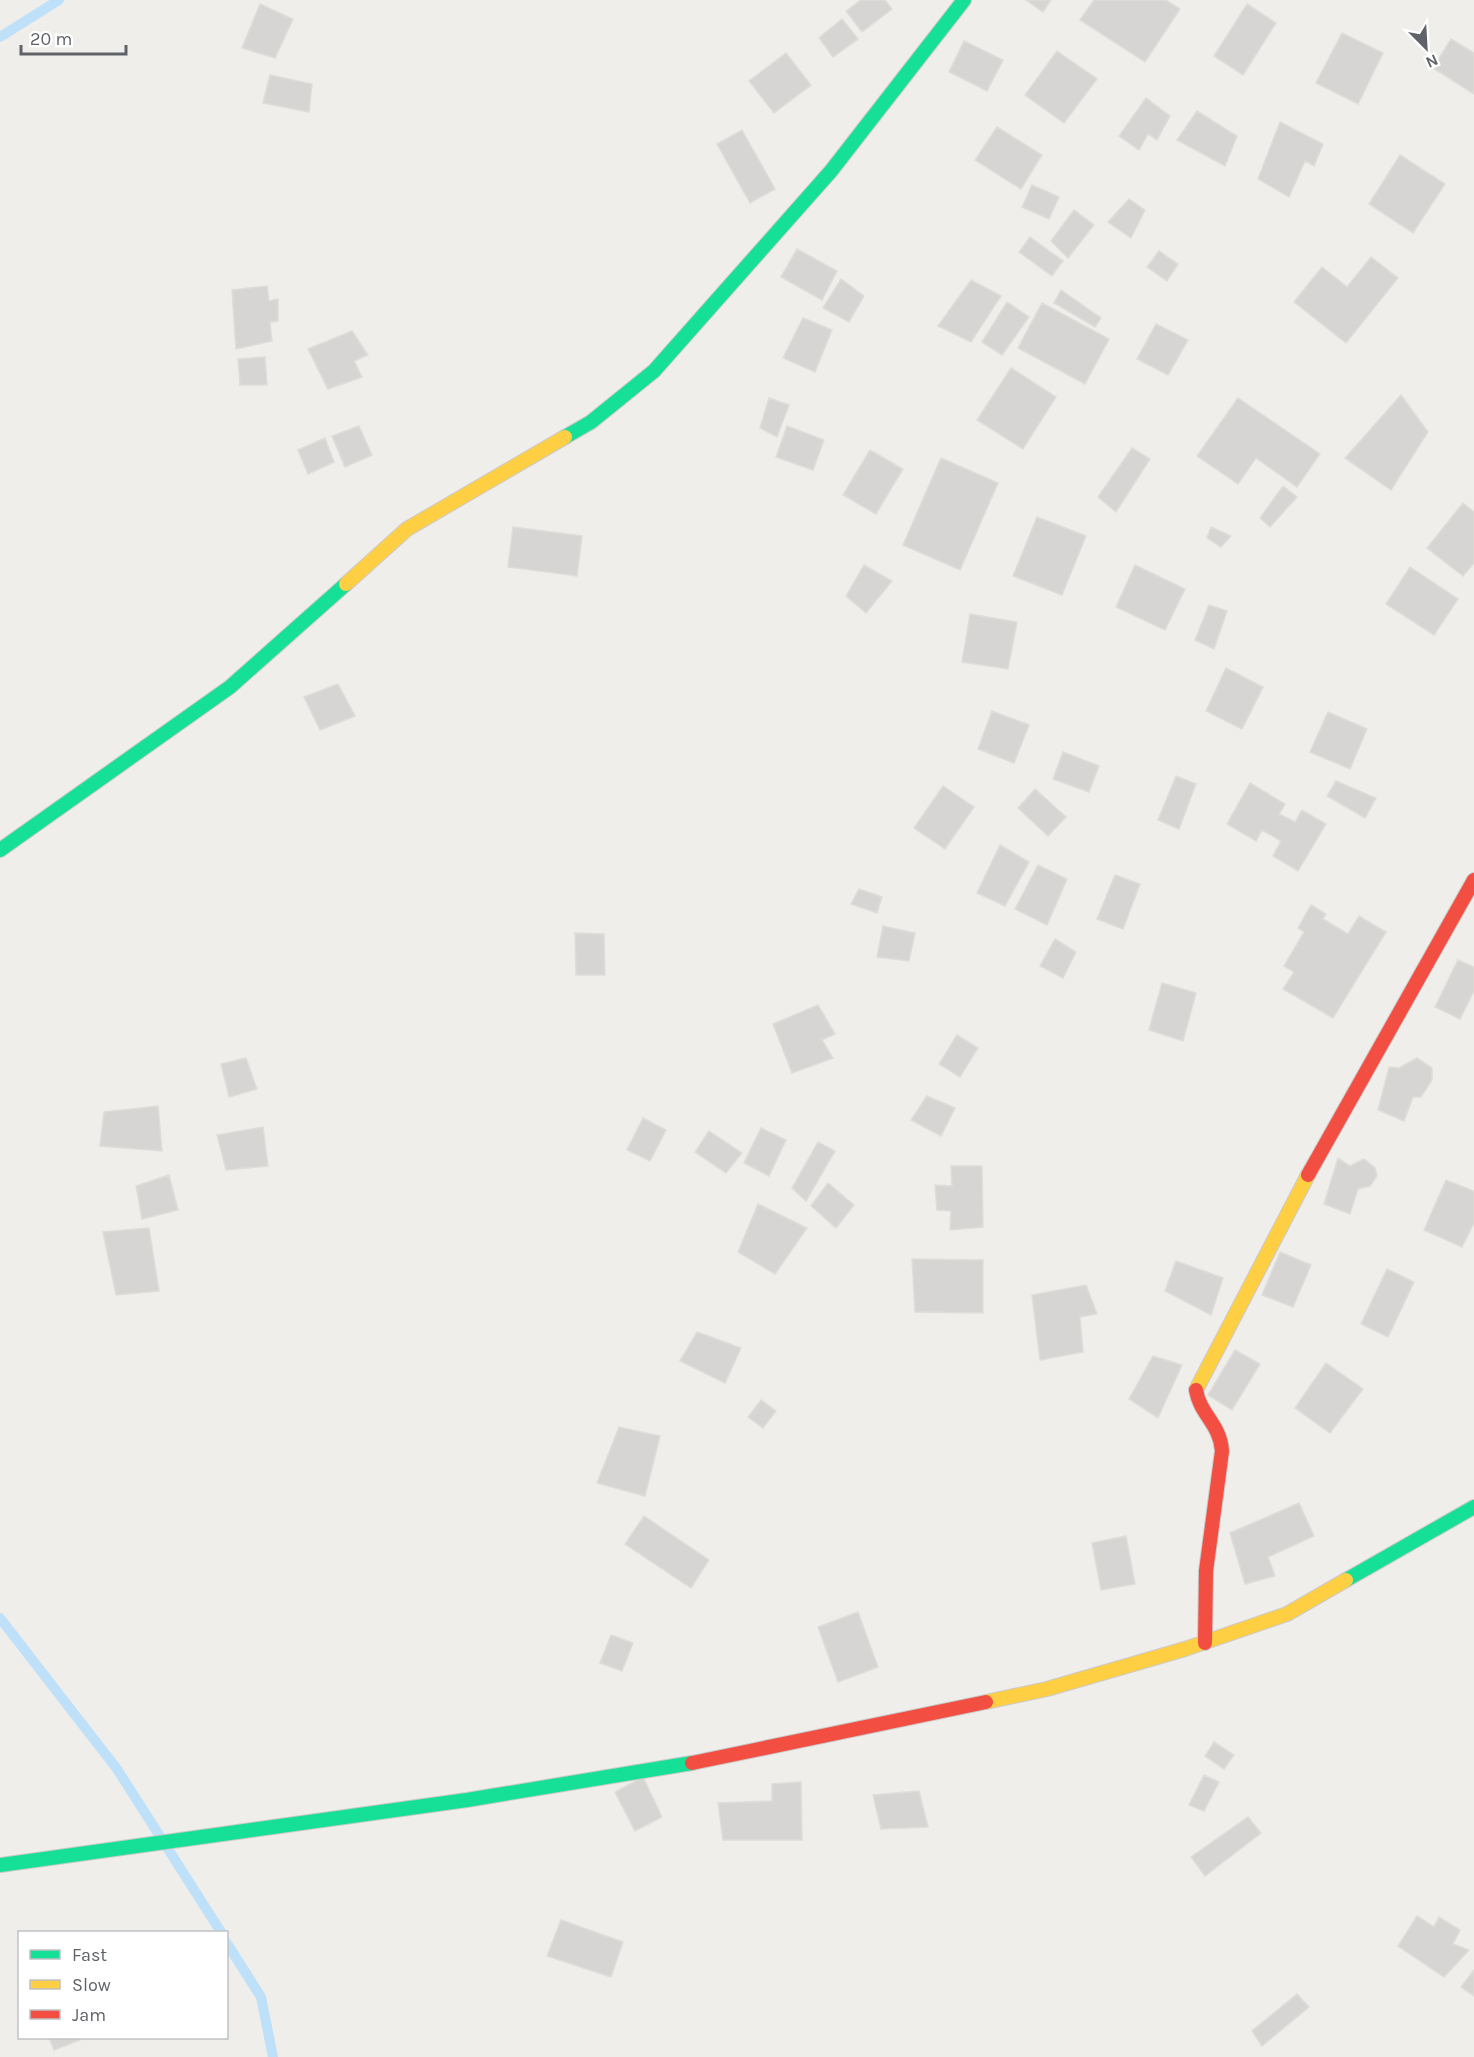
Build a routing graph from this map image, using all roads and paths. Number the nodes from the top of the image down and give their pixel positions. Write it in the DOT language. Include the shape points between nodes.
graph roads {
  1 [pos="964,0"];
  2 [pos="0,850"];
  3 [pos="1474,880"];
  4 [pos="1474,1507"];
  5 [pos="1205,1643"];
  6 [pos="0,1865"];
  1 -- 2 [label="street" via="831,171 654,371 591,422 407,529 230,687"];
  3 -- 5 [label="street" via="1330,1133 1196,1388 1196,1402 1217,1425 1221,1439 1221,1472 1210,1528 1203,1599"];
  4 -- 5 [label="street" via="1287,1614"];
  5 -- 6 [label="street" via="1047,1689 721,1758 467,1800"];
}
